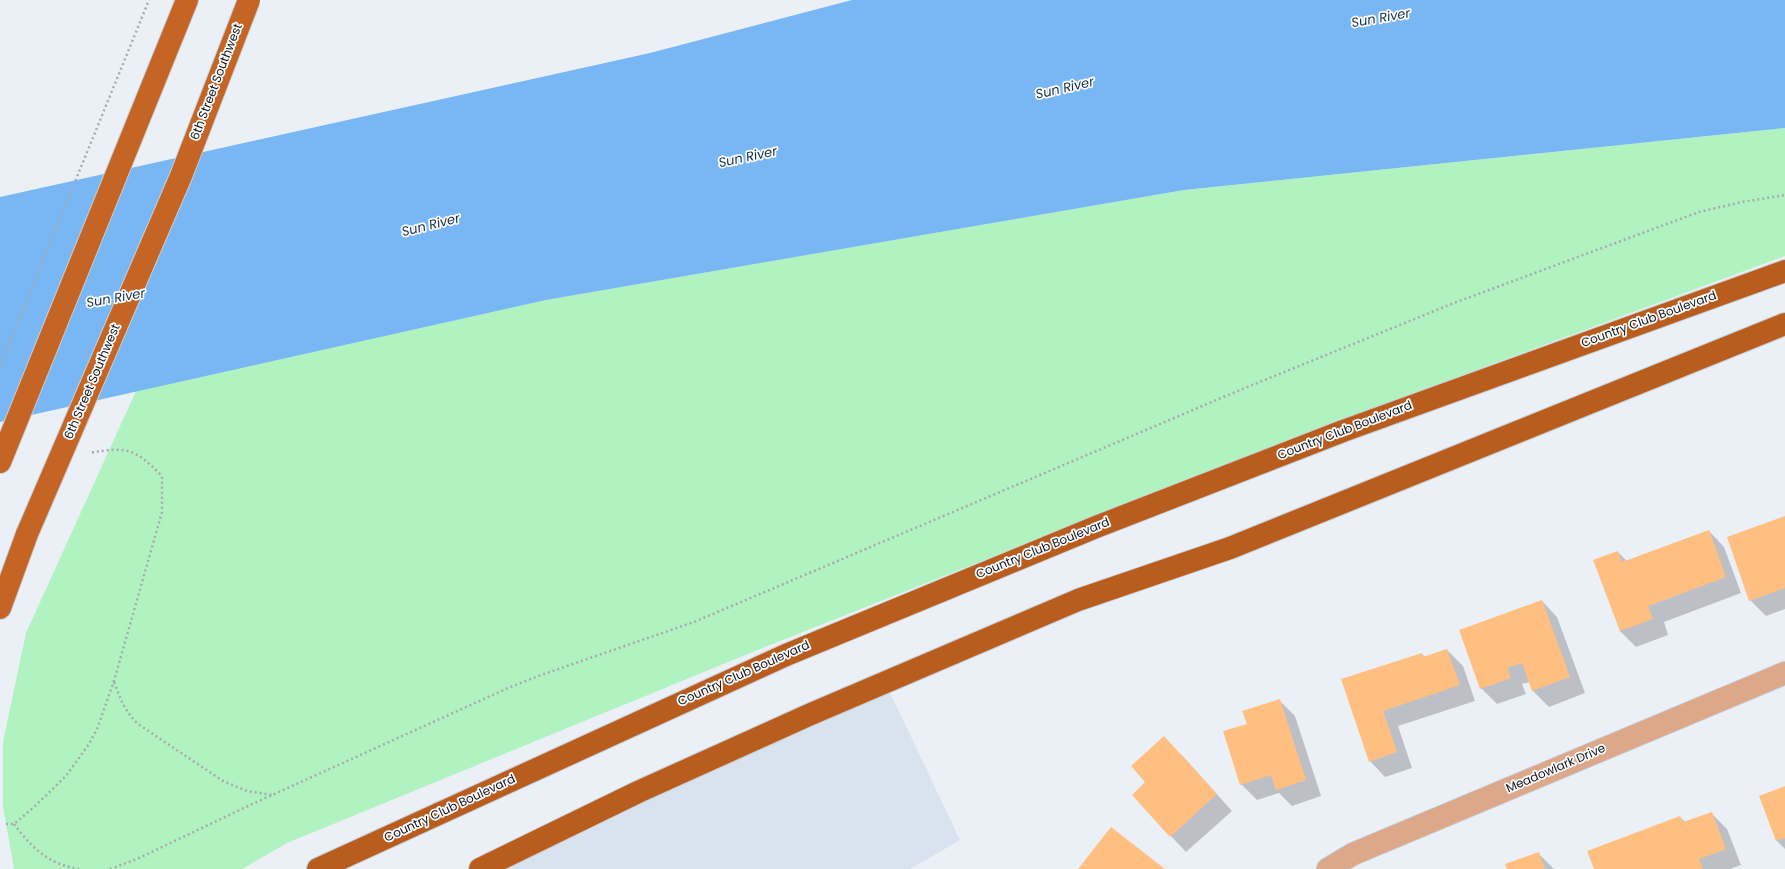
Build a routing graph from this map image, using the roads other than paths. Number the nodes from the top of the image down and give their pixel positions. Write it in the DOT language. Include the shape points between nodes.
graph roads {
  1 [pos="187,0"];
  2 [pos="249,0"];
  3 [pos="1785,271"];
  4 [pos="1785,324"];
  5 [pos="0,462"];
  6 [pos="0,608"];
  7 [pos="1785,673"];
  8 [pos="318,869"];
  9 [pos="480,869"];
  10 [pos="1328,869"];
  1 -- 5 [label="main road"];
  2 -- 6 [label="main road, 6th Street Southwest, bridge" via="181,176 27,534"];
  3 -- 8 [label="highway, Country Club Boulevard" via="1343,431 1089,530 786,655"];
  4 -- 9 [label="highway" via="1230,548 1078,600 811,714 638,792"];
  7 -- 10 [label="street, Meadowlark Drive" via="1353,854"];
}
